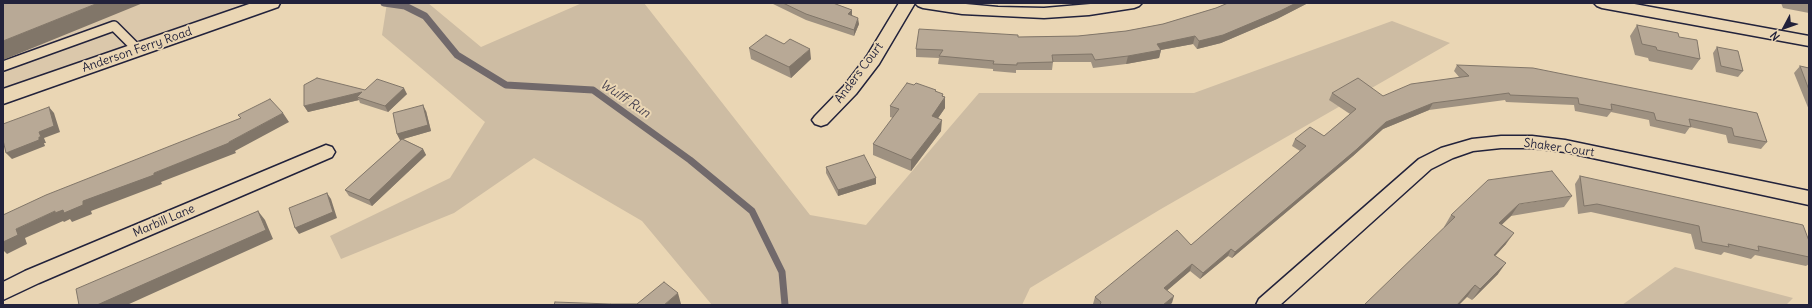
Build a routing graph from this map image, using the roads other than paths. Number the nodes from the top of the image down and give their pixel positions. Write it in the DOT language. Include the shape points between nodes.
graph roads {
  1 [pos="271,3"];
  2 [pos="907,3"];
  3 [pos="923,3"];
  4 [pos="1134,3"];
  5 [pos="1602,3"];
  6 [pos="1809,41"];
  7 [pos="138,50"];
  8 [pos="3,66"];
  9 [pos="3,97"];
  10 [pos="821,120"];
  11 [pos="326,152"];
  12 [pos="1809,198"];
  13 [pos="3,292"];
  14 [pos="1266,305"];
  1 -- 7 [label="street, Anderson Ferry Road"];
  2 -- 10 [label="street, Anders Court" via="873,60 850,90"];
  3 -- 4 [label="street" via="998,12 1044,13"];
  5 -- 6 [label="street"];
  7 -- 8 [label="lane" via="114,26"];
  7 -- 9 [label="street, Anderson Ferry Road"];
  11 -- 13 [label="street, Marbill Lane" via="32,277"];
  12 -- 14 [label="street, Shaker Court" via="1565,146 1532,142 1472,145 1425,164"];
}
